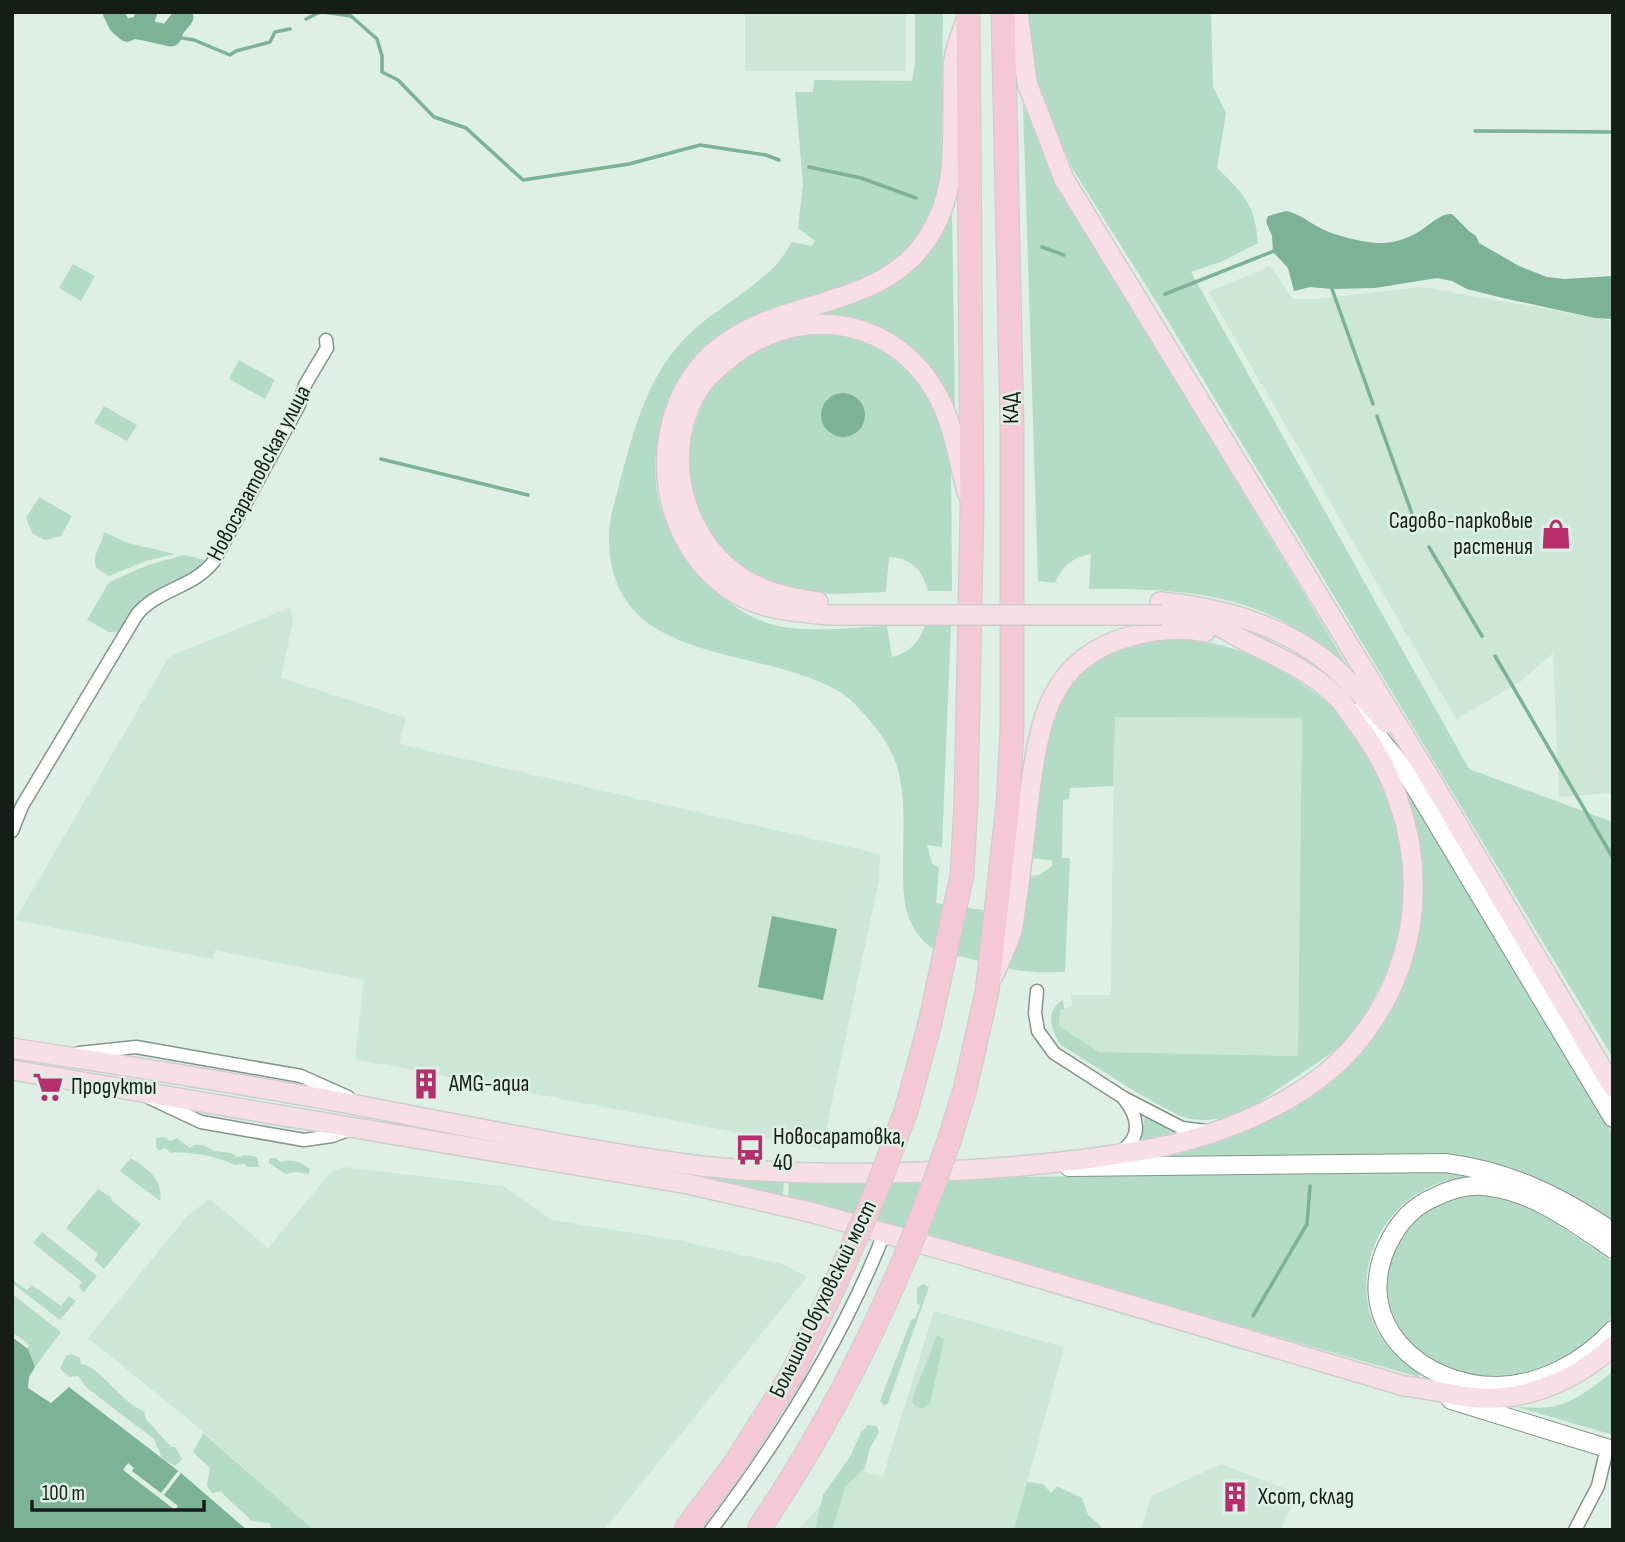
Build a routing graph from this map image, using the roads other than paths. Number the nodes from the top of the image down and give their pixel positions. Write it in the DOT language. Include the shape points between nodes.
graph roads {
  1 [pos="968,12"];
  2 [pos="1003,12"];
  3 [pos="1018,12"];
  4 [pos="327,340"];
  5 [pos="972,508"];
  6 [pos="1161,608"];
  7 [pos="829,609"];
  8 [pos="1247,641"];
  9 [pos="1340,699"];
  10 [pos="1430,778"];
  11 [pos="966,801"];
  12 [pos="12,831"];
  13 [pos="1037,991"];
  14 [pos="987,992"];
  15 [pos="12,1048"];
  16 [pos="12,1070"];
  17 [pos="1613,1087"];
  18 [pos="1124,1098"];
  19 [pos="1613,1118"];
  20 [pos="1216,1131"];
  21 [pos="1114,1155"];
  22 [pos="1045,1165"];
  23 [pos="1587,1223"];
  24 [pos="1613,1232"];
  25 [pos="884,1234"];
  26 [pos="1613,1249"];
  27 [pos="1613,1330"];
  28 [pos="1613,1346"];
  29 [pos="1404,1386"];
  30 [pos="1610,1449"];
  31 [pos="685,1530"];
  32 [pos="711,1530"];
  33 [pos="758,1530"];
  34 [pos="1575,1530"];
  1 -- 5 [label="highway, КАД"];
  1 -- 7 [label="main road" via="954,58 952,178 926,240 910,260 874,284 755,324 731,338 693,377 670,425 666,476 671,501 690,547 709,570 732,591 764,606 791,611"];
  2 -- 14 [label="highway, КАД" via="1012,427 1012,730"];
  3 -- 10 [label="main road" via="1027,83 1064,179"];
  4 -- 12 [label="street, Новосаратовская улица" via="299,405 214,561 197,578 141,608 22,806"];
  5 -- 7 [label="main road" via="937,393 904,353 880,337 839,324 784,329 740,349 703,383 686,419 678,463 688,510 700,537 740,577 767,591"];
  5 -- 11 [label="highway, КАД"];
  6 -- 7 [label="main road, bridge"];
  6 -- 8 [label="main road" via="1213,624"];
  6 -- 10 [label="main road" via="1198,606 1246,618 1301,644 1341,674 1386,723 1410,761"];
  8 -- 9 [label="main road" via="1296,664"];
  8 -- 14 [label="main road" via="1200,631 1149,631 1116,640 1075,666 1053,695 1037,743 1012,928"];
  9 -- 19 [label="main road" via="1372,729 1406,772"];
  9 -- 20 [label="main road" via="1380,756 1408,832 1413,881 1403,955 1381,1005 1350,1051 1268,1110"];
  10 -- 17 [label="main road"];
  11 -- 31 [label="highway, Большой Обуховский мост, bridge" via="962,875 929,1027 906,1111 873,1199 792,1374 734,1465"];
  13 -- 18 [label="street" via="1035,1013 1044,1042"];
  14 -- 33 [label="highway, bridge" via="951,1135 894,1286 840,1397"];
  15 -- 22 [label="main road" via="703,1166 826,1174"];
  16 -- 25 [label="main road" via="688,1184"];
  18 -- 20 [label="street" via="1182,1128"];
  18 -- 21 [label="street" via="1137,1125 1130,1145"];
  20 -- 21 [label="main road"];
  21 -- 22 [label="main road"];
  22 -- 23 [label="main road" via="1445,1163 1525,1182 1554,1195"];
  23 -- 24 [label="main road"];
  23 -- 26 [label="main road"];
  23 -- 27 [label="main road" via="1494,1187 1447,1191 1410,1212 1392,1235 1378,1279 1381,1311 1397,1343 1416,1361 1439,1375 1484,1386 1546,1376 1592,1350"];
  25 -- 29 [label="main road"];
  25 -- 32 [label="street" via="831,1346 788,1420"];
  28 -- 29 [label="main road" via="1577,1373 1518,1395 1469,1397"];
  29 -- 30 [label="main road"];
  30 -- 34 [label="street" via="1598,1486"];
}
